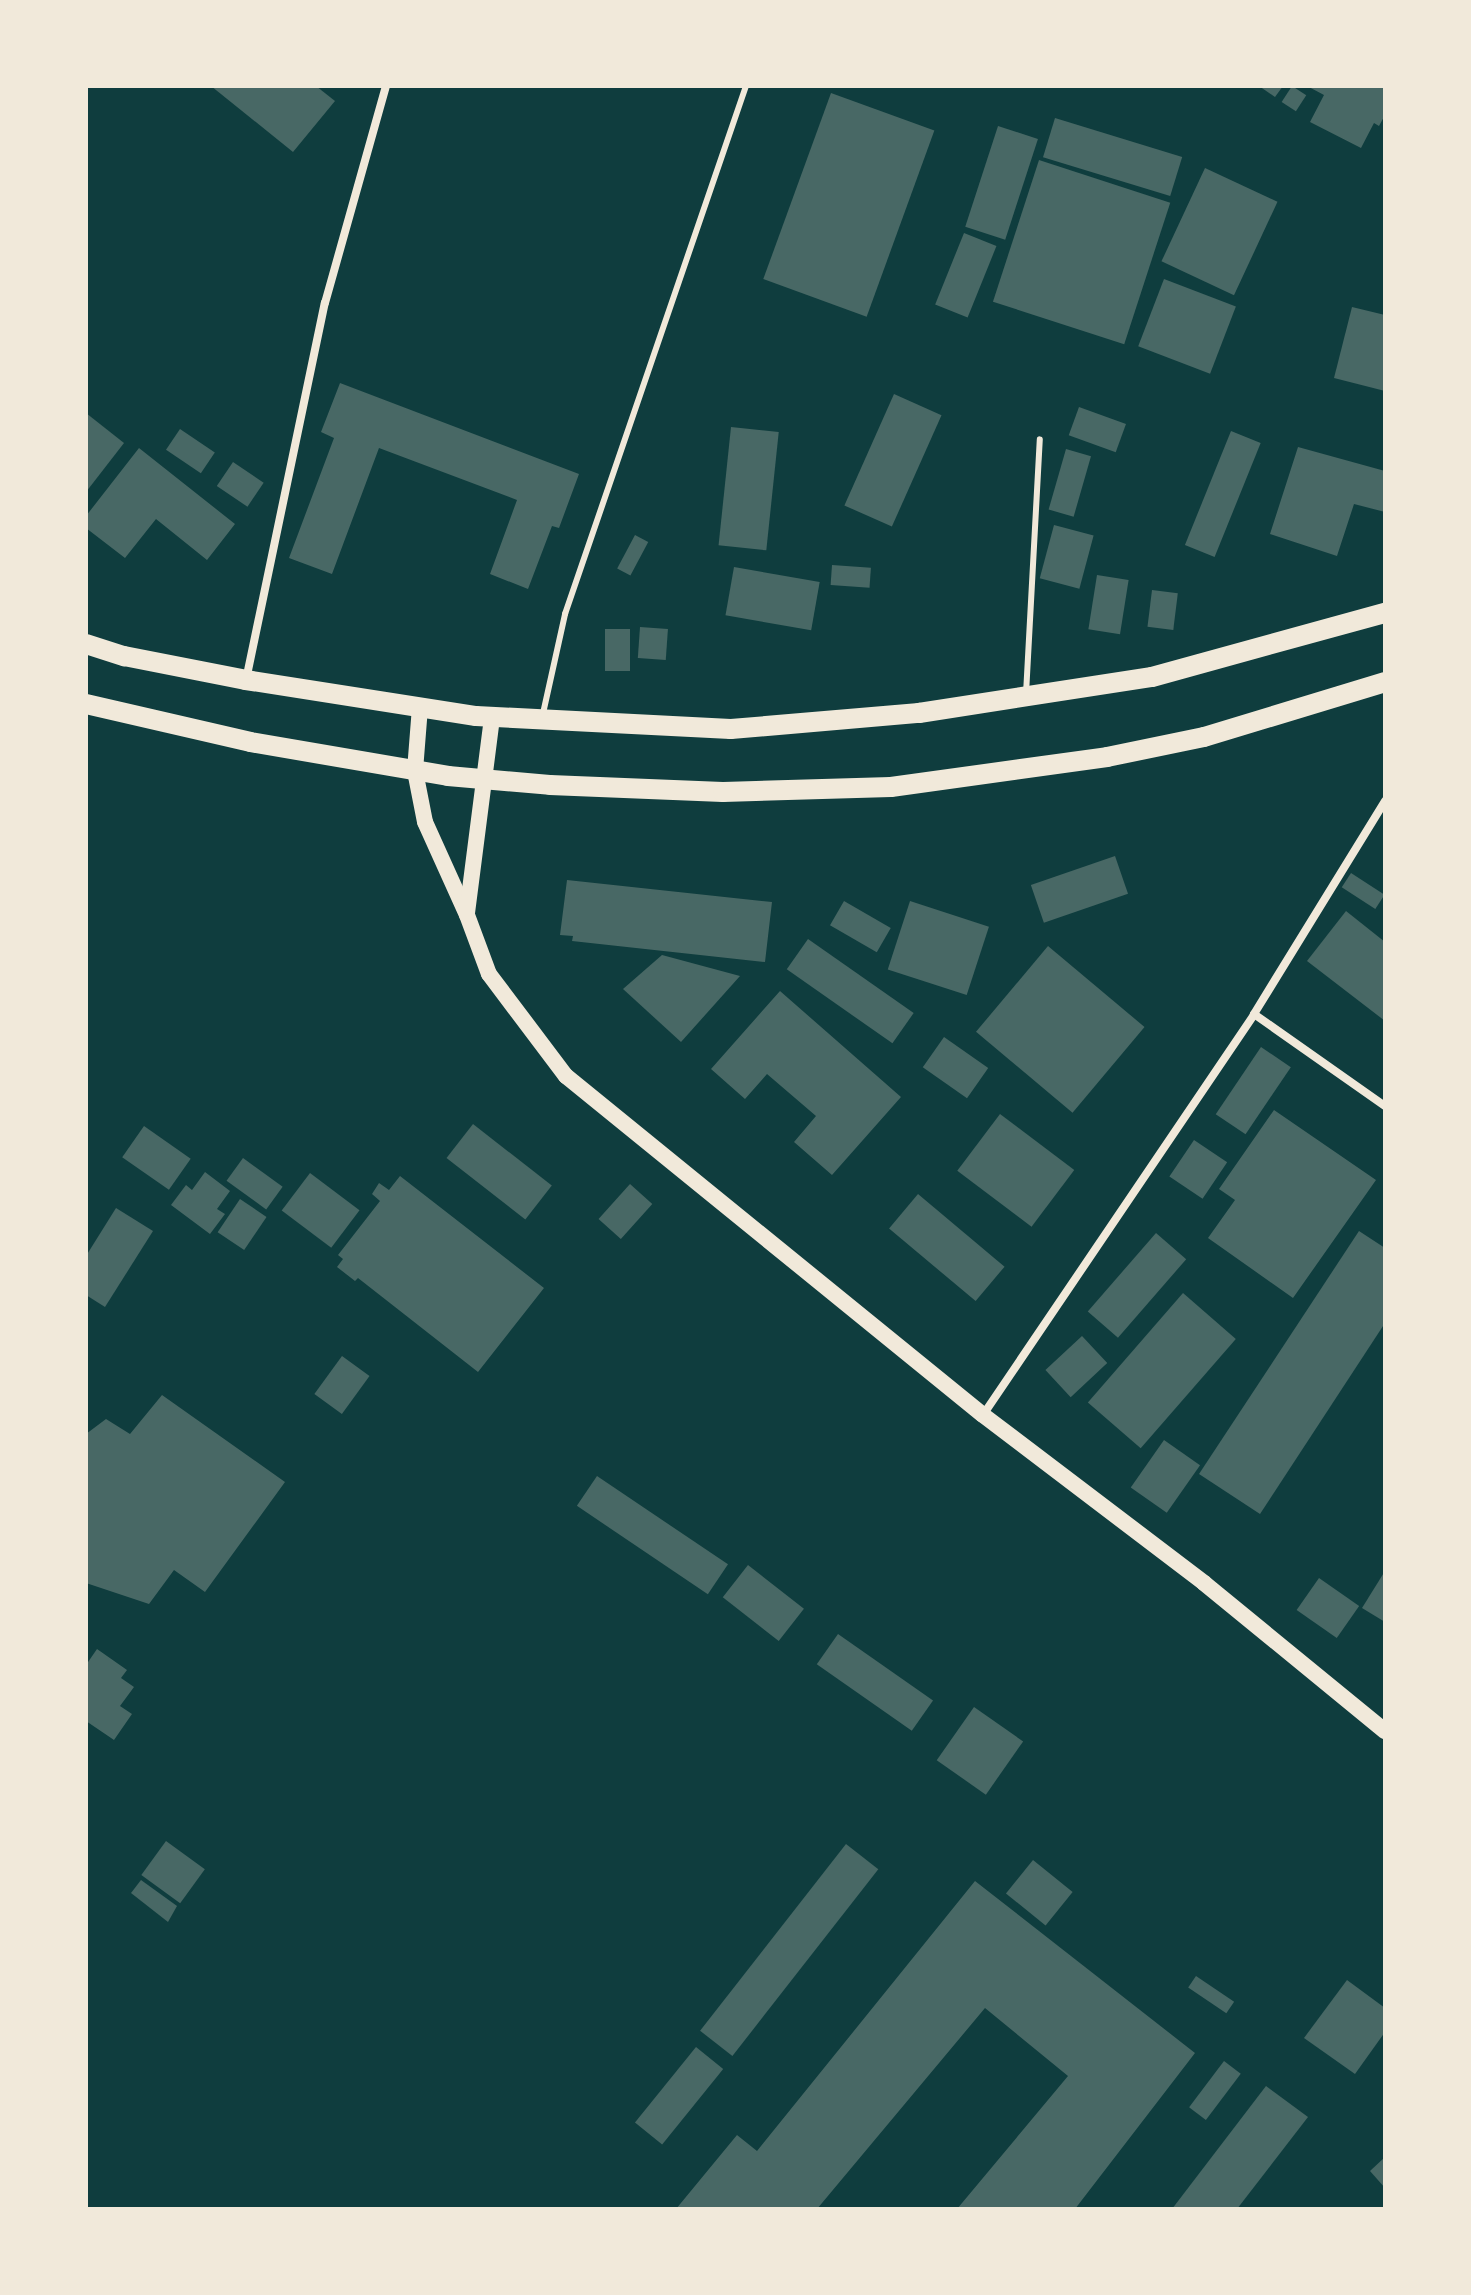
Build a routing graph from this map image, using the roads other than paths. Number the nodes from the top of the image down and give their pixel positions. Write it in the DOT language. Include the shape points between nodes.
graph roads {
  1 [pos="386,86"];
  2 [pos="746,86"];
  3 [pos="1040,439"];
  4 [pos="1385,613"];
  5 [pos="86,644"];
  6 [pos="246,680"];
  7 [pos="1385,682"];
  8 [pos="1026,697"];
  9 [pos="86,704"];
  10 [pos="420,707"];
  11 [pos="492,718"];
  12 [pos="542,722"];
  13 [pos="415,771"];
  14 [pos="486,779"];
  15 [pos="1385,801"];
  16 [pos="467,915"];
  17 [pos="1254,1014"];
  18 [pos="1385,1106"];
  19 [pos="983,1415"];
  20 [pos="1385,1731"];
  1 -- 6 [label="street" via="325,303"];
  2 -- 12 [label="lane" via="565,614"];
  3 -- 8 [label="lane"];
  4 -- 8 [label="main road" via="1152,677"];
  5 -- 6 [label="main road"];
  6 -- 10 [label="main road"];
  7 -- 14 [label="main road" via="1190,740 891,787 723,792"];
  8 -- 12 [label="main road" via="837,722 731,729"];
  9 -- 13 [label="main road" via="250,742"];
  10 -- 11 [label="main road"];
  10 -- 13 [label="main road"];
  11 -- 12 [label="main road"];
  11 -- 14 [label="main road"];
  13 -- 14 [label="main road"];
  13 -- 16 [label="main road" via="425,822"];
  14 -- 16 [label="main road"];
  15 -- 17 [label="street"];
  16 -- 19 [label="main road" via="489,974 566,1076"];
  17 -- 18 [label="street"];
  17 -- 19 [label="street"];
  19 -- 20 [label="main road" via="1204,1583"];
}
